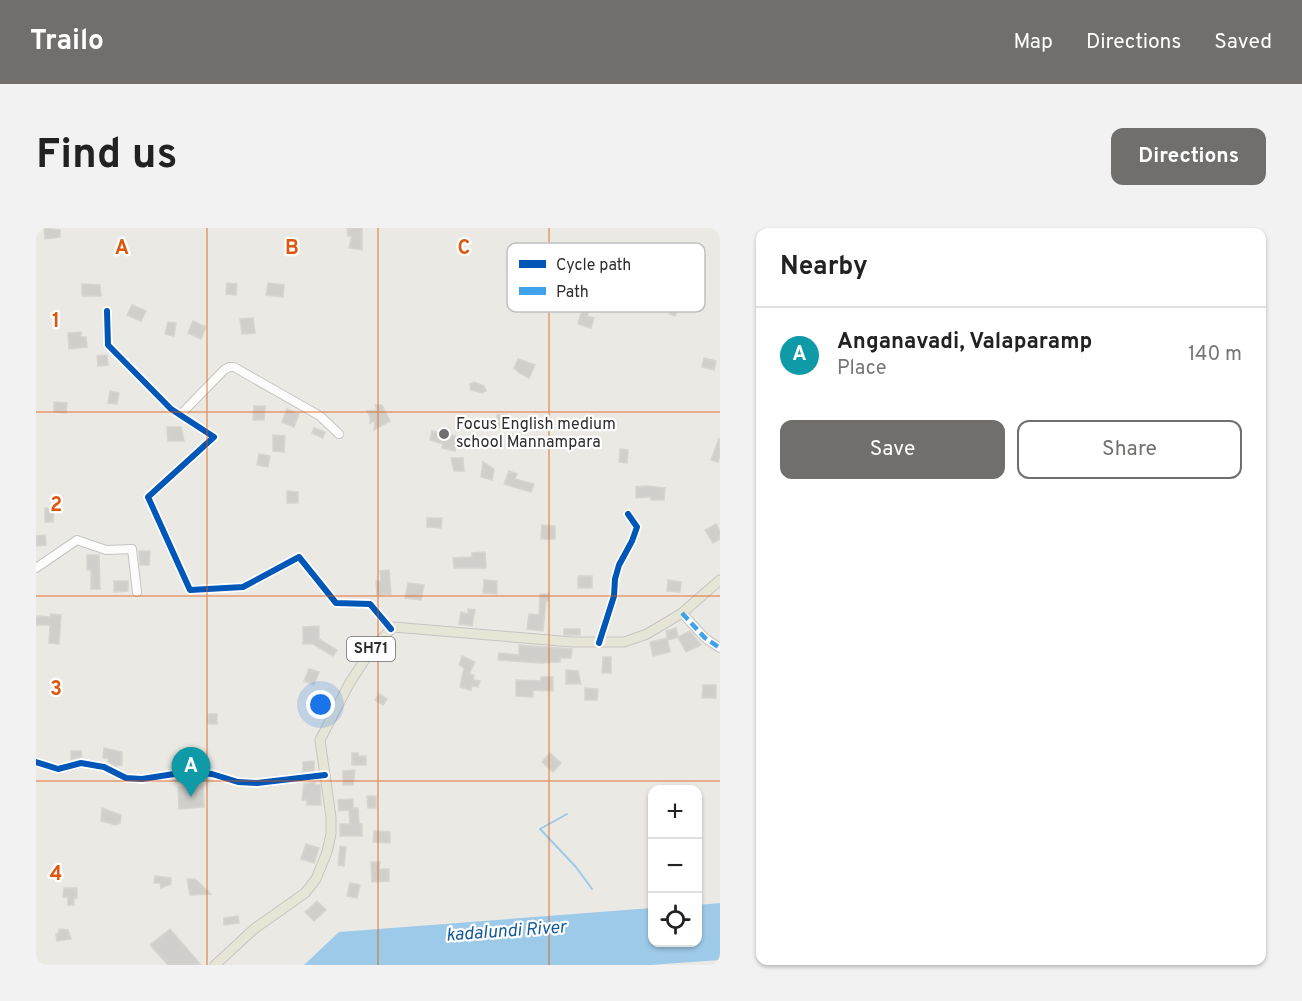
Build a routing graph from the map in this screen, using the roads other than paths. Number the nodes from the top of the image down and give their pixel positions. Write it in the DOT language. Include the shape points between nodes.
graph roads {
  1 [pos="107,310"];
  2 [pos="180,415"];
  3 [pos="339,434"];
  4 [pos="628,514"];
  5 [pos="36,568"];
  6 [pos="720,580"];
  7 [pos="137,591"];
  8 [pos="682,613"];
  9 [pos="391,629"];
  10 [pos="599,643"];
  11 [pos="720,648"];
  12 [pos="36,762"];
  13 [pos="325,775"];
  14 [pos="215,965"];
  1 -- 2 [label="street" via="108,345"];
  2 -- 3 [label="street" via="224,370 234,367 320,416"];
  2 -- 9 [label="street" via="214,437 148,497 190,590 243,587 299,557 336,603 370,604"];
  4 -- 10 [label="street" via="637,527 619,565"];
  5 -- 7 [label="street" via="78,540 106,550 132,549"];
  6 -- 8 [label="main road, SH71"];
  8 -- 10 [label="main road, SH71" via="647,634 624,642"];
  8 -- 11 [label="street"];
  9 -- 10 [label="main road, SH71"];
  9 -- 13 [label="main road, SH71" via="371,650 320,740"];
  12 -- 13 [label="street" via="58,769 81,763 104,767 126,778 142,779 187,772 256,783"];
  13 -- 14 [label="main road, SH71" via="331,834 316,879 305,893 254,929"];
}
